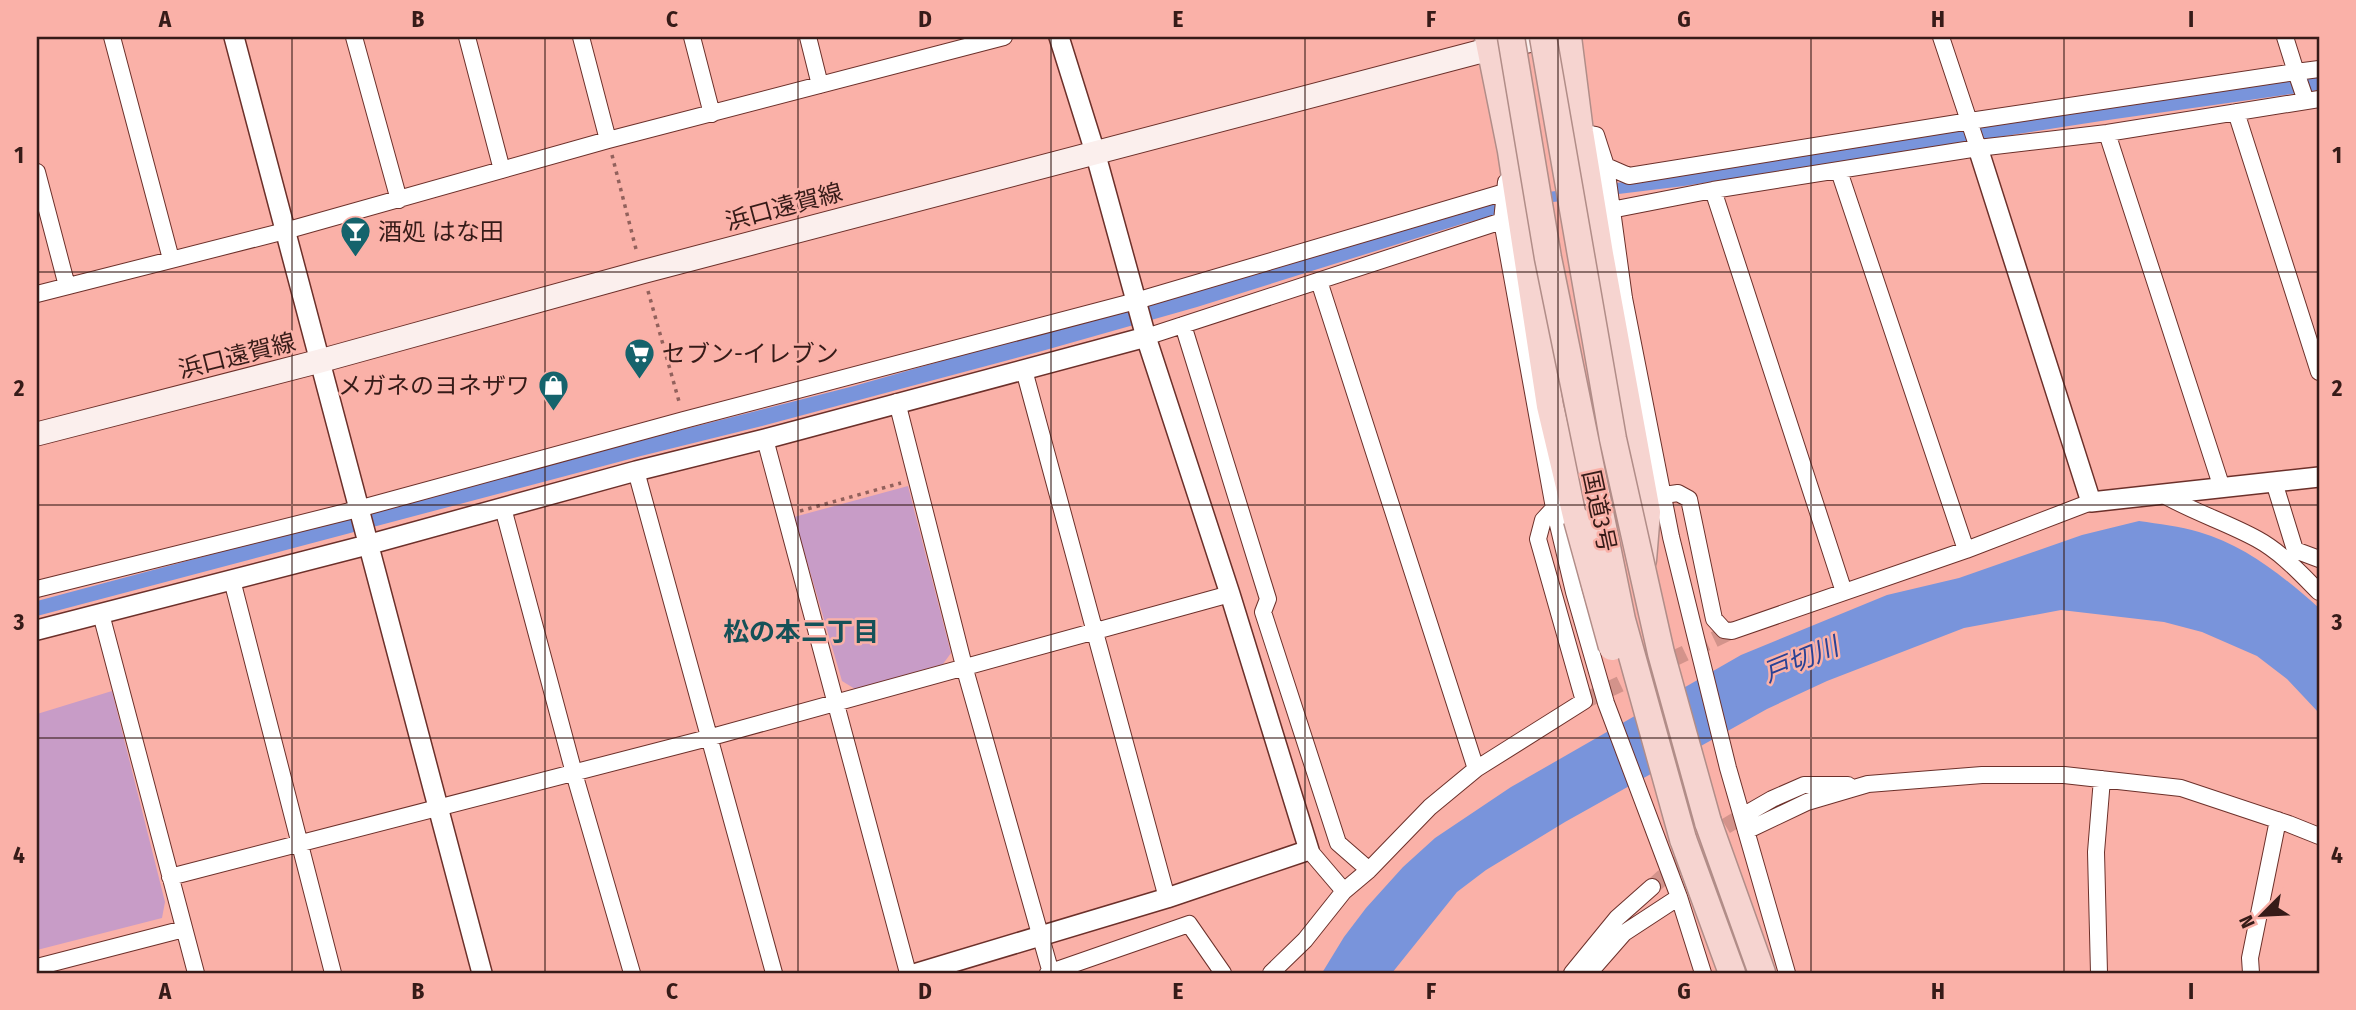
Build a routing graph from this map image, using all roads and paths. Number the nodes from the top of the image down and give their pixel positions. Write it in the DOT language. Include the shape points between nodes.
graph roads {
  1 [pos="112,37"];
  2 [pos="233,37"];
  3 [pos="354,37"];
  4 [pos="467,37"];
  5 [pos="581,37"];
  6 [pos="692,37"];
  7 [pos="808,37"];
  8 [pos="1004,37"];
  9 [pos="1059,37"];
  10 [pos="1545,37"];
  11 [pos="1568,37"];
  12 [pos="1941,37"];
  13 [pos="2285,37"];
  14 [pos="1496,41"];
  15 [pos="2319,69"];
  16 [pos="2296,72"];
  17 [pos="820,85"];
  18 [pos="2313,100"];
  19 [pos="2236,112"];
  20 [pos="712,114"];
  21 [pos="1970,121"];
  22 [pos="1580,132"];
  23 [pos="2107,133"];
  24 [pos="608,140"];
  25 [pos="1978,148"];
  26 [pos="1511,151"];
  27 [pos="1095,152"];
  28 [pos="1606,166"];
  29 [pos="502,170"];
  30 [pos="1839,171"];
  31 [pos="37,172"];
  32 [pos="1713,190"];
  33 [pos="1505,192"];
  34 [pos="399,200"];
  35 [pos="1611,210"];
  36 [pos="1502,221"];
  37 [pos="285,231"];
  38 [pos="172,259"];
  39 [pos="642,272"];
  40 [pos="1319,281"];
  41 [pos="66,286"];
  42 [pos="37,294"];
  43 [pos="1136,301"];
  44 [pos="1183,325"];
  45 [pos="1146,337"];
  46 [pos="320,361"];
  47 [pos="1024,370"];
  48 [pos="2319,372"];
  49 [pos="897,402"];
  50 [pos="684,420"];
  51 [pos="37,434"];
  52 [pos="765,439"];
  53 [pos="636,471"];
  54 [pos="2319,477"];
  55 [pos="916,479"];
  56 [pos="2273,482"];
  57 [pos="2222,488"];
  58 [pos="2162,494"];
  59 [pos="2091,502"];
  60 [pos="1655,503"];
  61 [pos="503,508"];
  62 [pos="358,509"];
  63 [pos="1566,514"];
  64 [pos="784,515"];
  65 [pos="367,545"];
  66 [pos="1966,550"];
  67 [pos="2290,554"];
  68 [pos="2319,559"];
  69 [pos="1642,570"];
  70 [pos="232,580"];
  71 [pos="37,589"];
  72 [pos="1844,592"];
  73 [pos="2319,592"];
  74 [pos="1230,594"];
  75 [pos="101,614"];
  76 [pos="37,630"];
  77 [pos="1094,631"];
  78 [pos="964,666"];
  79 [pos="834,703"];
  80 [pos="708,738"];
  81 [pos="1476,769"];
  82 [pos="574,773"];
  83 [pos="2102,779"];
  84 [pos="439,806"];
  85 [pos="2278,820"];
  86 [pos="1746,823"];
  87 [pos="1681,830"];
  88 [pos="2319,836"];
  89 [pos="300,844"];
  90 [pos="1309,850"];
  91 [pos="1369,870"];
  92 [pos="170,877"];
  93 [pos="1652,887"];
  94 [pos="1344,891"];
  95 [pos="1679,897"];
  96 [pos="1167,898"];
  97 [pos="184,929"];
  98 [pos="1039,937"];
  99 [pos="48,968"];
  100 [pos="196,973"];
  101 [pos="333,973"];
  102 [pos="482,973"];
  103 [pos="632,973"];
  104 [pos="774,973"];
  105 [pos="908,973"];
  106 [pos="917,973"];
  107 [pos="1049,973"];
  108 [pos="1223,973"];
  109 [pos="1271,973"];
  110 [pos="1572,973"];
  111 [pos="1588,973"];
  112 [pos="1703,973"];
  113 [pos="1732,973"];
  114 [pos="1762,973"];
  115 [pos="1787,973"];
  116 [pos="2099,973"];
  117 [pos="2251,973"];
  1 -- 38 [label="street"];
  2 -- 37 [label="street"];
  3 -- 34 [label="street"];
  4 -- 29 [label="street"];
  5 -- 24 [label="street"];
  6 -- 20 [label="street"];
  7 -- 17 [label="street"];
  8 -- 17 [label="street"];
  9 -- 27 [label="street"];
  10 -- 14 [label="main road, 浜口遠賀線"];
  10 -- 69 [label="highway, 国道3号, bridge" via="1612,439"];
  11 -- 22 [label="highway"];
  12 -- 21 [label="street"];
  13 -- 16 [label="street"];
  14 -- 26 [label="highway"];
  14 -- 27 [label="main road, 浜口遠賀線"];
  14 -- 87 [label="highway, 国道3号, bridge" via="1548,258 1622,620"];
  15 -- 16 [label="street"];
  16 -- 18 [label="street"];
  16 -- 21 [label="street"];
  17 -- 20 [label="street"];
  18 -- 19 [label="street"];
  19 -- 23 [label="street"];
  19 -- 48 [label="street"];
  20 -- 24 [label="street"];
  21 -- 25 [label="street"];
  21 -- 28 [label="street" via="1629,176"];
  22 -- 28 [label="street" via="1596,135"];
  22 -- 60 [label="highway"];
  23 -- 25 [label="street"];
  23 -- 57 [label="street"];
  24 -- 29 [label="street"];
  24 -- 39 [label="path"];
  25 -- 30 [label="street"];
  25 -- 59 [label="street"];
  26 -- 33 [label="street"];
  26 -- 63 [label="highway"];
  27 -- 39 [label="main road, 浜口遠賀線"];
  27 -- 43 [label="street"];
  28 -- 35 [label="street"];
  29 -- 34 [label="street"];
  30 -- 32 [label="street"];
  30 -- 66 [label="street"];
  31 -- 41 [label="street"];
  32 -- 35 [label="street"];
  32 -- 72 [label="street"];
  33 -- 36 [label="street"];
  33 -- 43 [label="street"];
  34 -- 37 [label="street"];
  35 -- 60 [label="street"];
  36 -- 40 [label="street"];
  36 -- 63 [label="street"];
  37 -- 38 [label="street"];
  37 -- 46 [label="street"];
  38 -- 41 [label="street"];
  39 -- 46 [label="main road, 浜口遠賀線"];
  39 -- 50 [label="path"];
  40 -- 44 [label="street"];
  40 -- 81 [label="street"];
  41 -- 42 [label="street"];
  43 -- 45 [label="street"];
  43 -- 50 [label="street"];
  44 -- 45 [label="street"];
  44 -- 91 [label="street" via="1268,599 1264,612 1338,843"];
  45 -- 47 [label="street"];
  45 -- 74 [label="street"];
  46 -- 51 [label="main road, 浜口遠賀線"];
  46 -- 62 [label="street"];
  47 -- 49 [label="street"];
  47 -- 77 [label="street"];
  49 -- 52 [label="street"];
  49 -- 55 [label="street"];
  50 -- 62 [label="street"];
  52 -- 53 [label="street"];
  52 -- 64 [label="street"];
  53 -- 61 [label="street"];
  53 -- 80 [label="street"];
  54 -- 56 [label="street"];
  55 -- 64 [label="path"];
  55 -- 78 [label="street"];
  56 -- 57 [label="street"];
  56 -- 67 [label="street"];
  57 -- 58 [label="street"];
  58 -- 59 [label="street"];
  58 -- 67 [label="street"];
  59 -- 66 [label="street"];
  60 -- 69 [label="highway, bridge"];
  60 -- 72 [label="street" via="1678,492 1691,501 1714,620 1724,630"];
  60 -- 86 [label="street" via="1671,537"];
  61 -- 65 [label="street"];
  61 -- 82 [label="street"];
  62 -- 65 [label="street"];
  62 -- 71 [label="street"];
  63 -- 81 [label="street" via="1543,520 1538,539 1584,701"];
  63 -- 87 [label="highway, bridge" via="1620,675"];
  63 -- 95 [label="street" via="1574,592 1606,703"];
  64 -- 79 [label="street"];
  65 -- 70 [label="street"];
  65 -- 84 [label="street"];
  66 -- 72 [label="street"];
  67 -- 68 [label="street"];
  67 -- 73 [label="street"];
  69 -- 114 [label="highway, 国道3号, bridge" via="1709,822"];
  70 -- 75 [label="street"];
  70 -- 89 [label="street"];
  74 -- 77 [label="street"];
  74 -- 90 [label="street"];
  75 -- 76 [label="street"];
  75 -- 92 [label="street"];
  77 -- 78 [label="street"];
  77 -- 96 [label="street"];
  78 -- 79 [label="street"];
  78 -- 98 [label="street"];
  79 -- 80 [label="street"];
  79 -- 105 [label="street"];
  80 -- 82 [label="street"];
  80 -- 104 [label="street"];
  81 -- 91 [label="street" via="1430,807"];
  82 -- 84 [label="street"];
  82 -- 103 [label="street"];
  83 -- 85 [label="street" via="2180,788"];
  83 -- 86 [label="street" via="1982,775 1868,784"];
  83 -- 116 [label="street" via="2096,852"];
  84 -- 89 [label="street"];
  84 -- 102 [label="street"];
  85 -- 88 [label="street"];
  85 -- 117 [label="street" via="2250,958"];
  86 -- 115 [label="street"];
  87 -- 113 [label="highway, 国道3号"];
  89 -- 92 [label="street"];
  89 -- 101 [label="street"];
  90 -- 94 [label="street"];
  90 -- 96 [label="street"];
  91 -- 94 [label="street"];
  92 -- 97 [label="street"];
  93 -- 110 [label="street" via="1617,918"];
  94 -- 109 [label="street"];
  95 -- 111 [label="street" via="1624,933"];
  95 -- 112 [label="street"];
  96 -- 98 [label="street"];
  97 -- 99 [label="street"];
  97 -- 100 [label="street"];
  98 -- 106 [label="street"];
  98 -- 107 [label="street"];
  107 -- 108 [label="street" via="1189,925"];
}
